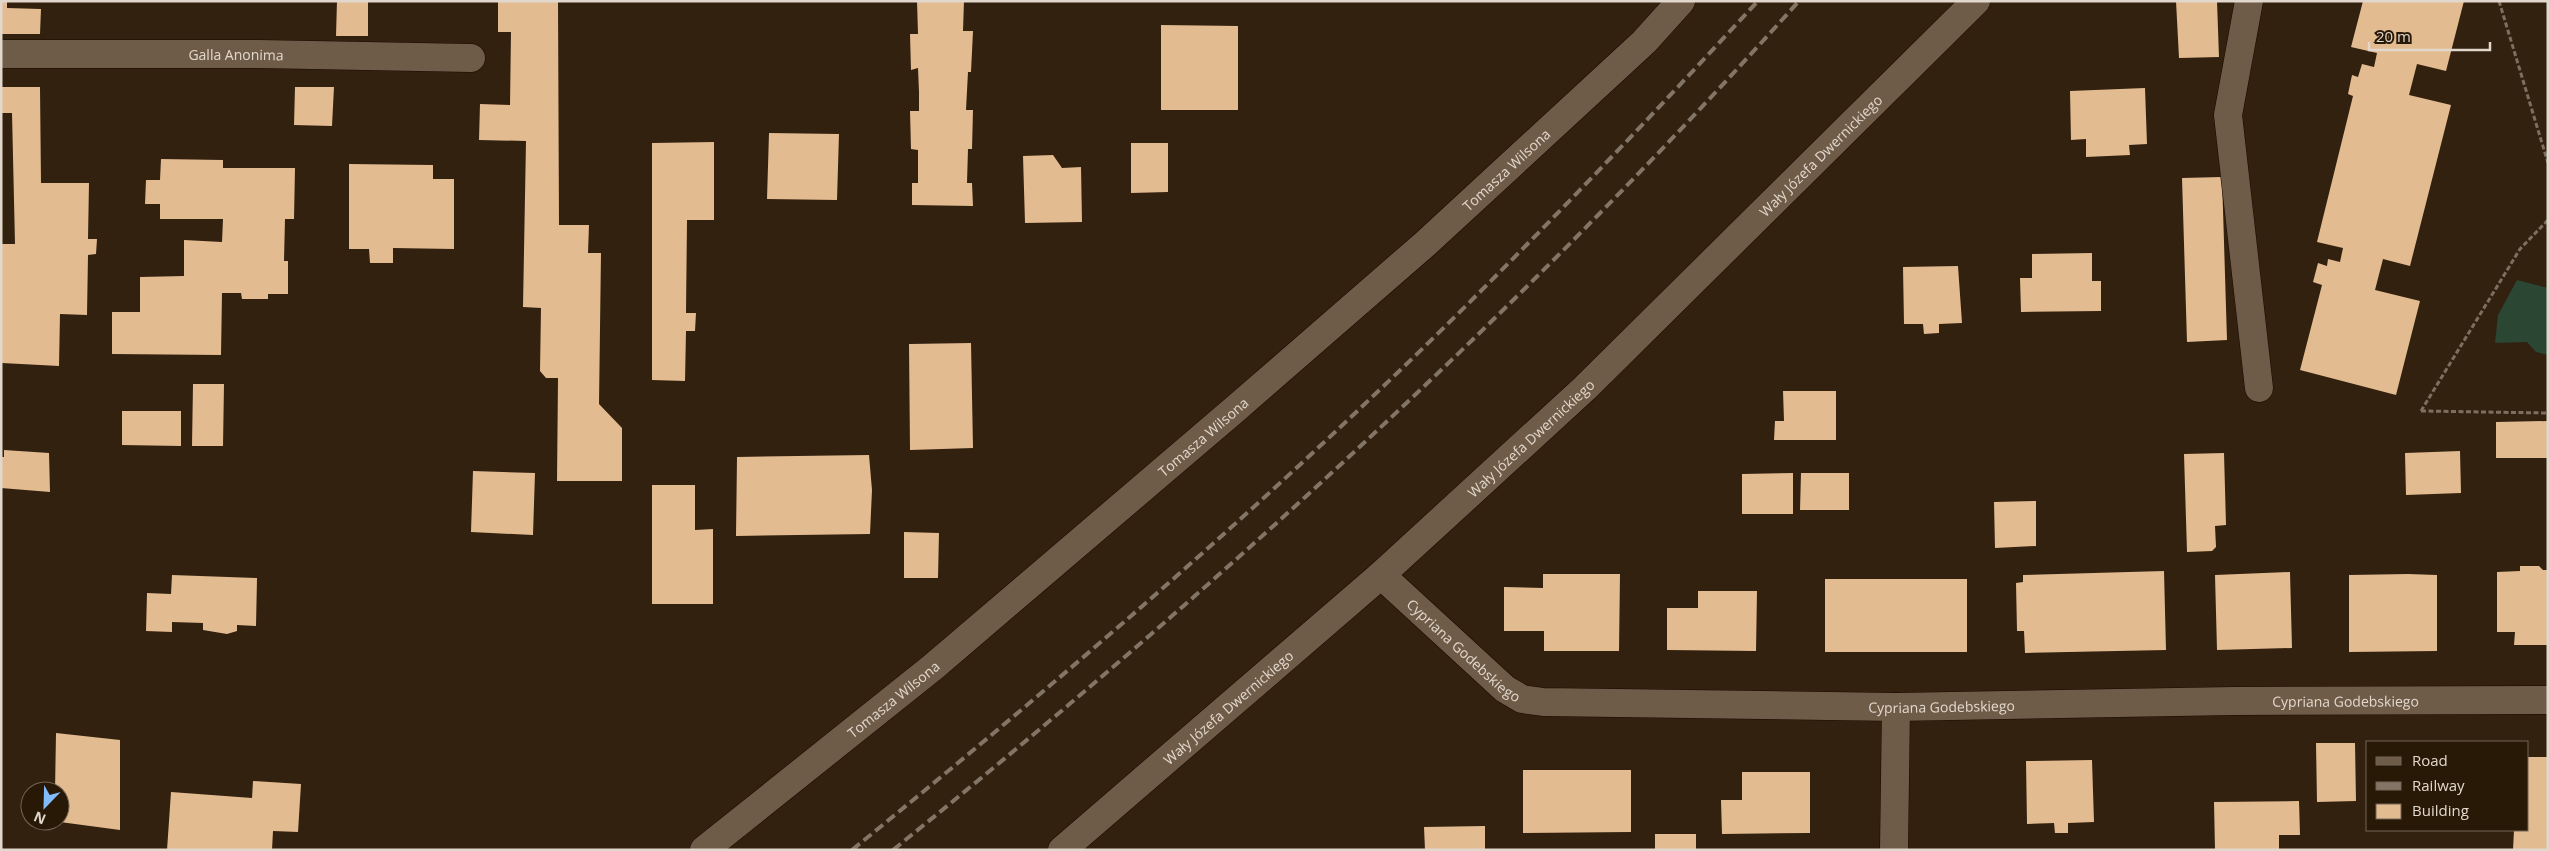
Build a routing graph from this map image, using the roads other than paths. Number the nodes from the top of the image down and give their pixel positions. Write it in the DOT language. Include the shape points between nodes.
graph roads {
  1 [pos="1681,1"];
  2 [pos="1976,1"];
  3 [pos="2249,1"];
  4 [pos="1,54"];
  5 [pos="471,58"];
  6 [pos="2259,388"];
  7 [pos="1381,575"];
  8 [pos="2548,700"];
  9 [pos="1896,707"];
  10 [pos="704,850"];
  11 [pos="1062,850"];
  12 [pos="1894,850"];
  1 -- 10 [label="street, Tomasza Wilsona" via="1644,42 1425,244 1249,397 934,667"];
  2 -- 7 [label="street, Wały Józefa Dwernickiego" via="1585,388"];
  3 -- 6 [label="street" via="2228,115"];
  4 -- 5 [label="street, Galla Anonima"];
  7 -- 9 [label="street, Cypriana Godebskiego" via="1505,689 1522,699 1543,702"];
  7 -- 11 [label="street, Wały Józefa Dwernickiego"];
  8 -- 9 [label="street, Cypriana Godebskiego"];
  9 -- 12 [label="street"];
}
